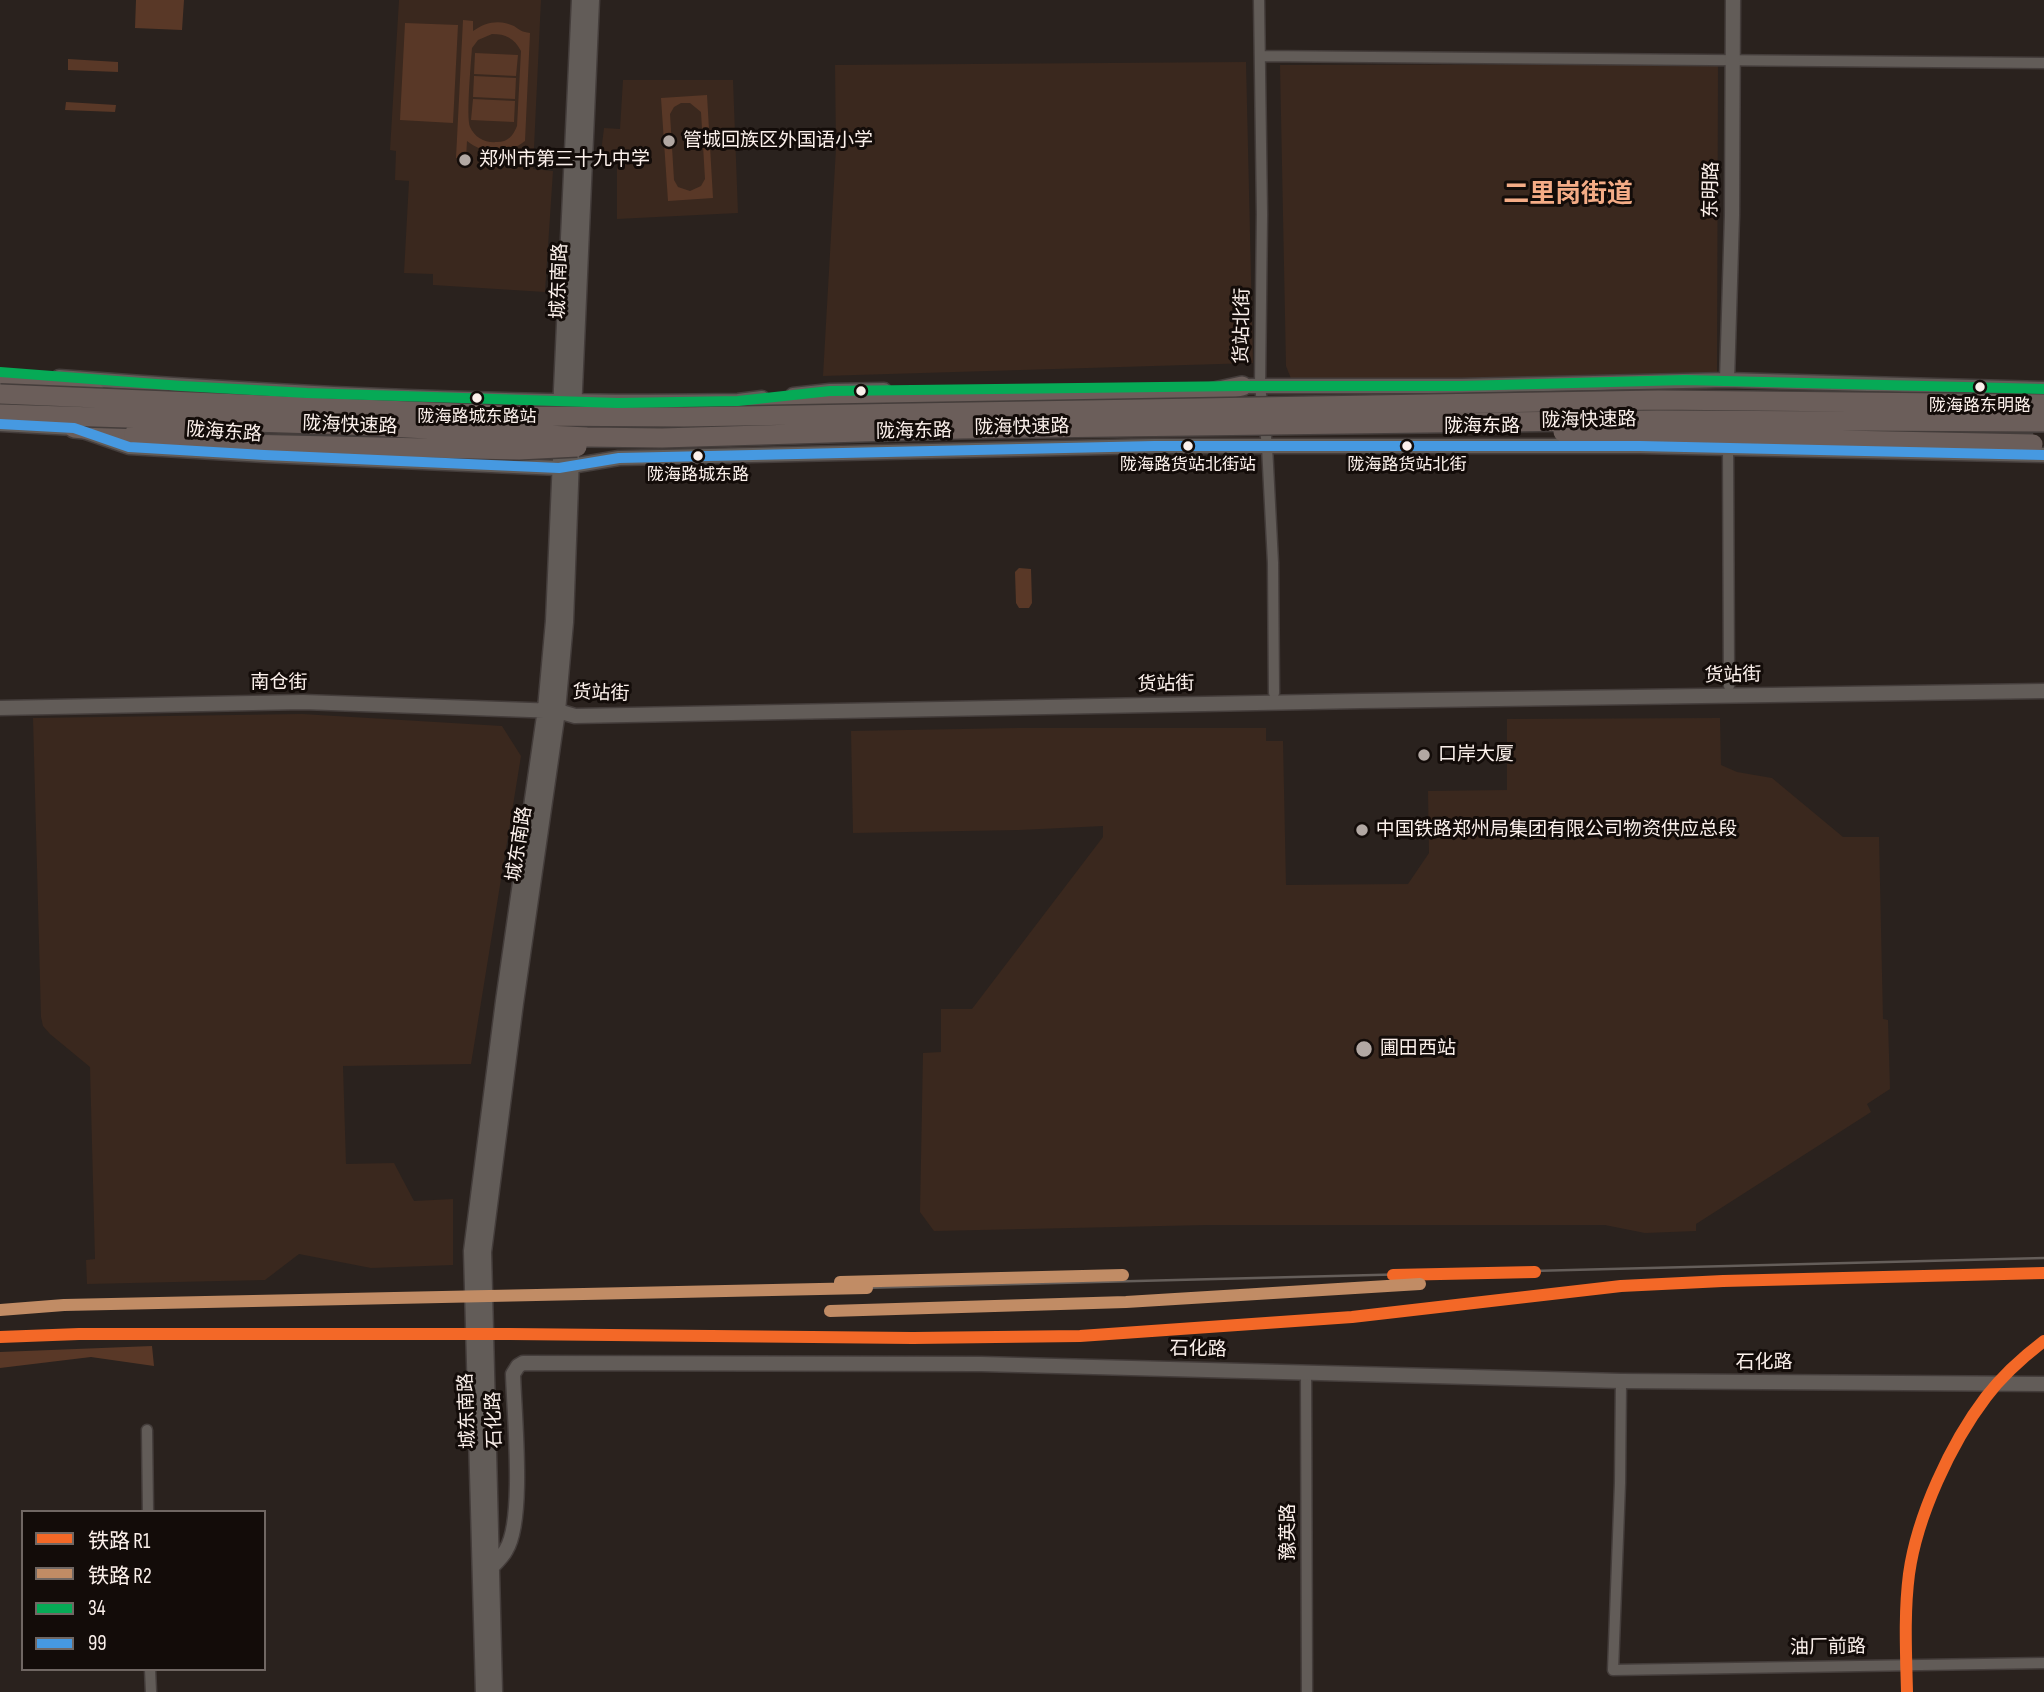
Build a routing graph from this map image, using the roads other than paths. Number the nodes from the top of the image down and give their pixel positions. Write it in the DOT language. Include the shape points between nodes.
graph roads {
  1 [pos="579,0"];
  2 [pos="592,0"];
  3 [pos="1259,0"];
  4 [pos="1733,0"];
  5 [pos="1260,56"];
  6 [pos="1733,59"];
  7 [pos="2044,63"];
  8 [pos="0,372"];
  9 [pos="0,380"];
  10 [pos="1727,380"];
  11 [pos="1251,386"];
  12 [pos="2044,389"];
  13 [pos="0,394"];
  14 [pos="146,401"];
  15 [pos="568,402"];
  16 [pos="2044,404"];
  17 [pos="0,414"];
  18 [pos="722,417"];
  19 [pos="2044,422"];
  20 [pos="1475,423"];
  21 [pos="0,424"];
  22 [pos="74,428"];
  23 [pos="736,435"];
  24 [pos="1267,446"];
  25 [pos="2040,447"];
  26 [pos="1728,449"];
  27 [pos="566,466"];
  28 [pos="2044,681"];
  29 [pos="1728,686"];
  30 [pos="2044,691"];
  31 [pos="1274,693"];
  32 [pos="0,708"];
  33 [pos="552,710"];
  34 [pos="1306,1372"];
  35 [pos="1621,1381"];
  36 [pos="2044,1384"];
  37 [pos="147,1430"];
  38 [pos="148,1510"];
  39 [pos="492,1567"];
  40 [pos="2044,1663"];
  41 [pos="150,1671"];
  42 [pos="151,1692"];
  43 [pos="483,1692"];
  44 [pos="495,1692"];
  45 [pos="1307,1692"];
  1 -- 15 [label="street, 城东南路"];
  2 -- 15 [label="street, 城东南路"];
  3 -- 5 [label="street, 货站北街"];
  4 -- 6 [label="street, 东明路"];
  5 -- 6 [label="street"];
  5 -- 11 [label="street, 货站北街" via="1262,214"];
  6 -- 7 [label="street"];
  6 -- 10 [label="street, 东明路"];
  8 -- 15 [label="street" via="265,391"];
  9 -- 14 [label="highway, bridge" via="41,382"];
  10 -- 11 [label="street"];
  10 -- 12 [label="street"];
  10 -- 26 [label="street"];
  11 -- 15 [label="street" via="830,391 738,401"];
  11 -- 18 [label="highway, bridge" via="1205,394 824,401 753,407"];
  11 -- 24 [label="street, 货站北街"];
  13 -- 14 [label="highway, 陇海快速路, bridge"];
  14 -- 18 [label="highway, 陇海快速路, bridge" via="528,416"];
  15 -- 27 [label="street, 城东南路"];
  16 -- 18 [label="highway, 陇海快速路, bridge" via="1658,400"];
  17 -- 23 [label="highway, 陇海快速路, bridge" via="587,437"];
  19 -- 20 [label="highway, 陇海快速路, bridge"];
  20 -- 23 [label="highway, 陇海快速路, bridge"];
  20 -- 25 [label="highway, bridge" via="1602,435"];
  21 -- 22 [label="street, 陇海东路"];
  22 -- 23 [label="highway, bridge" via="239,444 519,450 662,445"];
  22 -- 27 [label="street, 陇海东路" via="129,447"];
  24 -- 26 [label="street, 陇海东路"];
  24 -- 27 [label="street, 陇海东路" via="619,458"];
  24 -- 31 [label="street, 货站北街"];
  25 -- 26 [label="street, 陇海东路"];
  26 -- 29 [label="street"];
  27 -- 33 [label="street, 城东南路" via="566,622"];
  28 -- 29 [label="street, 货站街"];
  29 -- 31 [label="street, 货站街"];
  30 -- 33 [label="street, 货站街" via="575,716"];
  31 -- 33 [label="street, 货站街"];
  32 -- 33 [label="street, 南仓街" via="303,702"];
  33 -- 39 [label="street, 城东南路" via="484,1252"];
  33 -- 43 [label="street, 城东南路" via="503,1001 471,1251"];
  34 -- 35 [label="street, 石化路"];
  34 -- 39 [label="street, 石化路" via="981,1364 523,1363 513,1374 517,1503 512,1536"];
  34 -- 45 [label="street, 豫英路"];
  35 -- 36 [label="street, 石化路"];
  35 -- 40 [label="street, 油厂前路" via="1613,1670"];
  37 -- 38 [label="street"];
  39 -- 44 [label="street, 城东南路"];
  41 -- 42 [label="street"];
}
